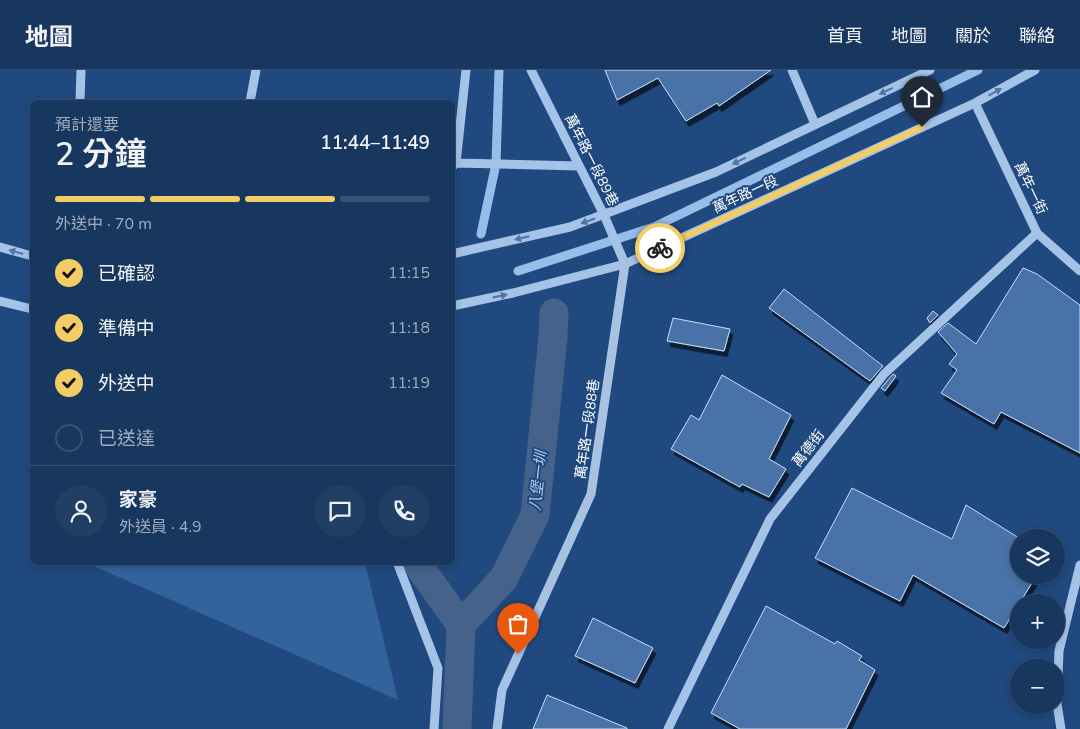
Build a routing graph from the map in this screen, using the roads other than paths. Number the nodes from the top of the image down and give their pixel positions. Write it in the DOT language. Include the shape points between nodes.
graph roads {
  1 [pos="81,70"];
  2 [pos="256,70"];
  3 [pos="466,70"];
  4 [pos="531,70"];
  5 [pos="792,70"];
  6 [pos="930,70"];
  7 [pos="1035,70"];
  8 [pos="80,100"];
  9 [pos="250,100"];
  10 [pos="975,103"];
  11 [pos="815,124"];
  12 [pos="455,157"];
  13 [pos="455,165"];
  14 [pos="579,166"];
  15 [pos="604,215"];
  16 [pos="1038,233"];
  17 [pos="0,247"];
  18 [pos="455,253"];
  19 [pos="30,255"];
  20 [pos="625,264"];
  21 [pos="1080,271"];
  22 [pos="0,301"];
  23 [pos="455,305"];
  24 [pos="30,308"];
  25 [pos="398,565"];
  26 [pos="1080,565"];
  27 [pos="434,729"];
  28 [pos="497,729"];
  29 [pos="668,729"];
  30 [pos="1061,729"];
  1 -- 8 [label="street"];
  2 -- 9 [label="street"];
  3 -- 12 [label="street"];
  4 -- 14 [label="street, 萬年路一段89巷"];
  5 -- 11 [label="street"];
  6 -- 11 [label="street, one-way"];
  10 -- 7 [label="street, 萬年路一段, one-way"];
  10 -- 16 [label="street, 萬年一街"];
  10 -- 20 [label="street, 萬年路一段"];
  11 -- 15 [label="street, one-way" via="716,172"];
  13 -- 14 [label="street"];
  14 -- 15 [label="street, 萬年路一段89巷"];
  15 -- 18 [label="street, one-way" via="570,227"];
  15 -- 20 [label="street, 萬年路一段89巷"];
  16 -- 21 [label="street, 萬年一街"];
  16 -- 29 [label="street, 萬德街" via="884,374 770,518"];
  19 -- 17 [label="street, one-way"];
  23 -- 20 [label="street, 萬年路一段, one-way"];
  20 -- 28 [label="street, 萬年路一段88巷" via="591,494 502,690"];
  22 -- 24 [label="street"];
  25 -- 27 [label="street" via="438,668"];
  26 -- 30 [label="street" via="1059,651 1057,704"];
}
